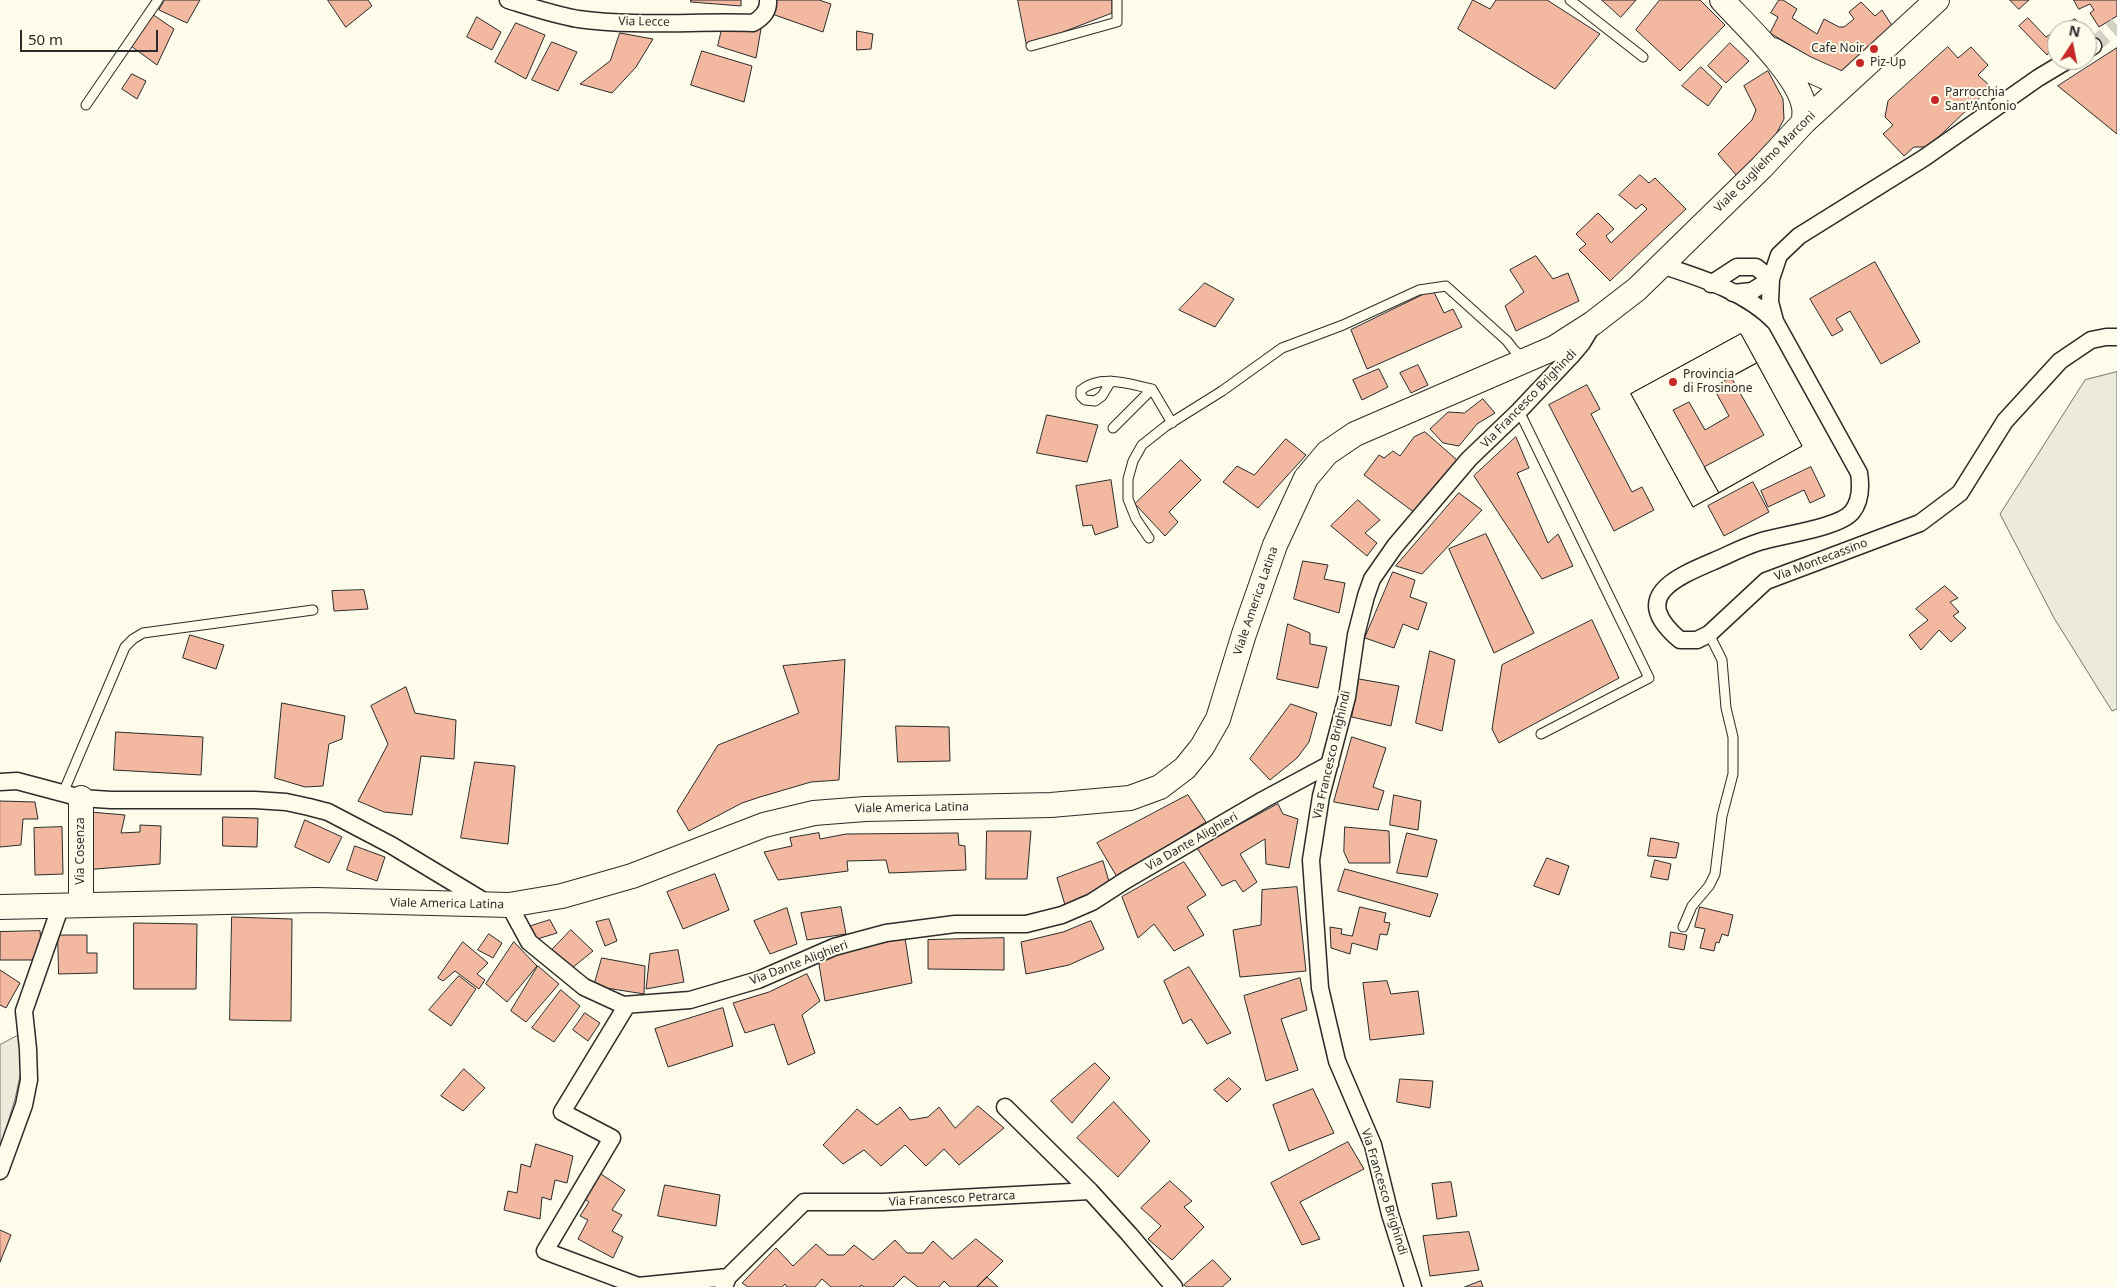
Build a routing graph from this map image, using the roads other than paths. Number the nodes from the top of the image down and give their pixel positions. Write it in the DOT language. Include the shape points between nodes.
graph roads {
  1 [pos="158,0"];
  2 [pos="508,0"];
  3 [pos="768,0"];
  4 [pos="1116,0"];
  5 [pos="1570,0"];
  6 [pos="1722,0"];
  7 [pos="1937,0"];
  8 [pos="1761,43"];
  9 [pos="1031,46"];
  10 [pos="1643,57"];
  11 [pos="2051,70"];
  12 [pos="1843,85"];
  13 [pos="86,105"];
  14 [pos="1804,122"];
  15 [pos="1661,265"];
  16 [pos="1771,279"];
  17 [pos="1712,284"];
  18 [pos="1733,293"];
  19 [pos="1593,323"];
  20 [pos="1776,323"];
  21 [pos="2117,337"];
  22 [pos="1527,360"];
  23 [pos="1111,381"];
  24 [pos="1152,389"];
  25 [pos="1519,411"];
  26 [pos="1172,423"];
  27 [pos="1113,428"];
  28 [pos="1149,538"];
  29 [pos="313,610"];
  30 [pos="1709,634"];
  31 [pos="1541,734"];
  32 [pos="1330,764"];
  33 [pos="0,782"];
  34 [pos="72,795"];
  35 [pos="71,905"];
  36 [pos="500,906"];
  37 [pos="0,907"];
  38 [pos="1683,927"];
  39 [pos="627,1005"];
  40 [pos="1005,1107"];
  41 [pos="0,1172"];
  42 [pos="1090,1191"];
  43 [pos="726,1282"];
  44 [pos="1174,1287"];
  45 [pos="1413,1287"];
  1 -- 13 [label="lane"];
  2 -- 3 [label="street, Via Lecce" via="576,18 675,23 753,22 762,18"];
  4 -- 9 [label="lane" via="1117,22"];
  5 -- 10 [label="lane"];
  6 -- 8 [label="main road"];
  7 -- 12 [label="main road, Viale Guglielmo Marconi"];
  8 -- 12 [label="main road"];
  8 -- 14 [label="main road" via="1799,92 1804,106"];
  11 -- 16 [label="street" via="1924,158 1799,236 1779,255"];
  12 -- 14 [label="main road, Viale Guglielmo Marconi"];
  14 -- 15 [label="main road, Viale Guglielmo Marconi"];
  15 -- 17 [label="street, Via Montecassino"];
  15 -- 19 [label="main road, Viale Guglielmo Marconi" via="1637,289"];
  16 -- 17 [label="street" via="1756,267 1738,267"];
  16 -- 18 [label="street" via="1752,292"];
  16 -- 20 [label="street" via="1770,302"];
  17 -- 18 [label="street, Via Montecassino"];
  18 -- 20 [label="street, Via Montecassino" via="1764,310"];
  19 -- 22 [label="main road, Viale America Latina" via="1554,348"];
  19 -- 25 [label="street, Via Francesco Brighindi" via="1582,343"];
  20 -- 30 [label="street, Via Montecassino" via="1859,472 1862,487 1852,512 1841,521 1757,542 1679,576 1667,585 1659,599 1658,615 1667,629 1680,640 1697,640"];
  21 -- 30 [label="street, Via Montecassino" via="2091,340 2060,361 2004,421 1960,493 1920,523 1766,580"];
  22 -- 26 [label="lane" via="1446,286 1419,290 1343,325 1282,348"];
  22 -- 36 [label="main road, Viale America Latina" via="1355,434 1327,454 1306,478 1275,545 1218,719 1185,768 1160,787 1130,798 1051,805 814,813 764,825 632,876 562,896"];
  23 -- 24 [label="lane"];
  24 -- 26 [label="lane"];
  24 -- 27 [label="lane"];
  25 -- 31 [label="lane" via="1649,678"];
  25 -- 32 [label="street, Via Francesco Brighindi" via="1469,460 1395,546 1372,579 1356,635 1347,697"];
  26 -- 28 [label="lane" via="1142,445 1128,479 1128,499"];
  29 -- 34 [label="lane" via="143,632 133,638 125,647"];
  30 -- 38 [label="lane" via="1722,660 1726,708 1733,732 1733,774 1722,816 1716,874 1692,906"];
  32 -- 39 [label="street, Via Dante Alighieri" via="1092,902 1062,915 1026,924 955,924 886,933 834,947 758,980 690,1000"];
  32 -- 45 [label="street, Via Francesco Brighindi" via="1321,796 1311,860 1320,988 1337,1061 1373,1145"];
  33 -- 34 [label="street" via="17,781"];
  34 -- 35 [label="main road, Via Cosenza"];
  34 -- 36 [label="street" via="111,800 255,800 309,807 328,812"];
  35 -- 36 [label="main road, Viale America Latina" via="316,900"];
  35 -- 37 [label="main road, Viale America Latina"];
  35 -- 41 [label="street" via="24,1011 29,1080 24,1105"];
  36 -- 39 [label="street, Via Dante Alighieri" via="529,942 584,987"];
  39 -- 43 [label="street" via="562,1112 612,1138 545,1251 638,1286"];
  40 -- 42 [label="street"];
  42 -- 43 [label="street, Via Francesco Petrarca" via="883,1202 804,1202"];
  42 -- 44 [label="street"];
}
